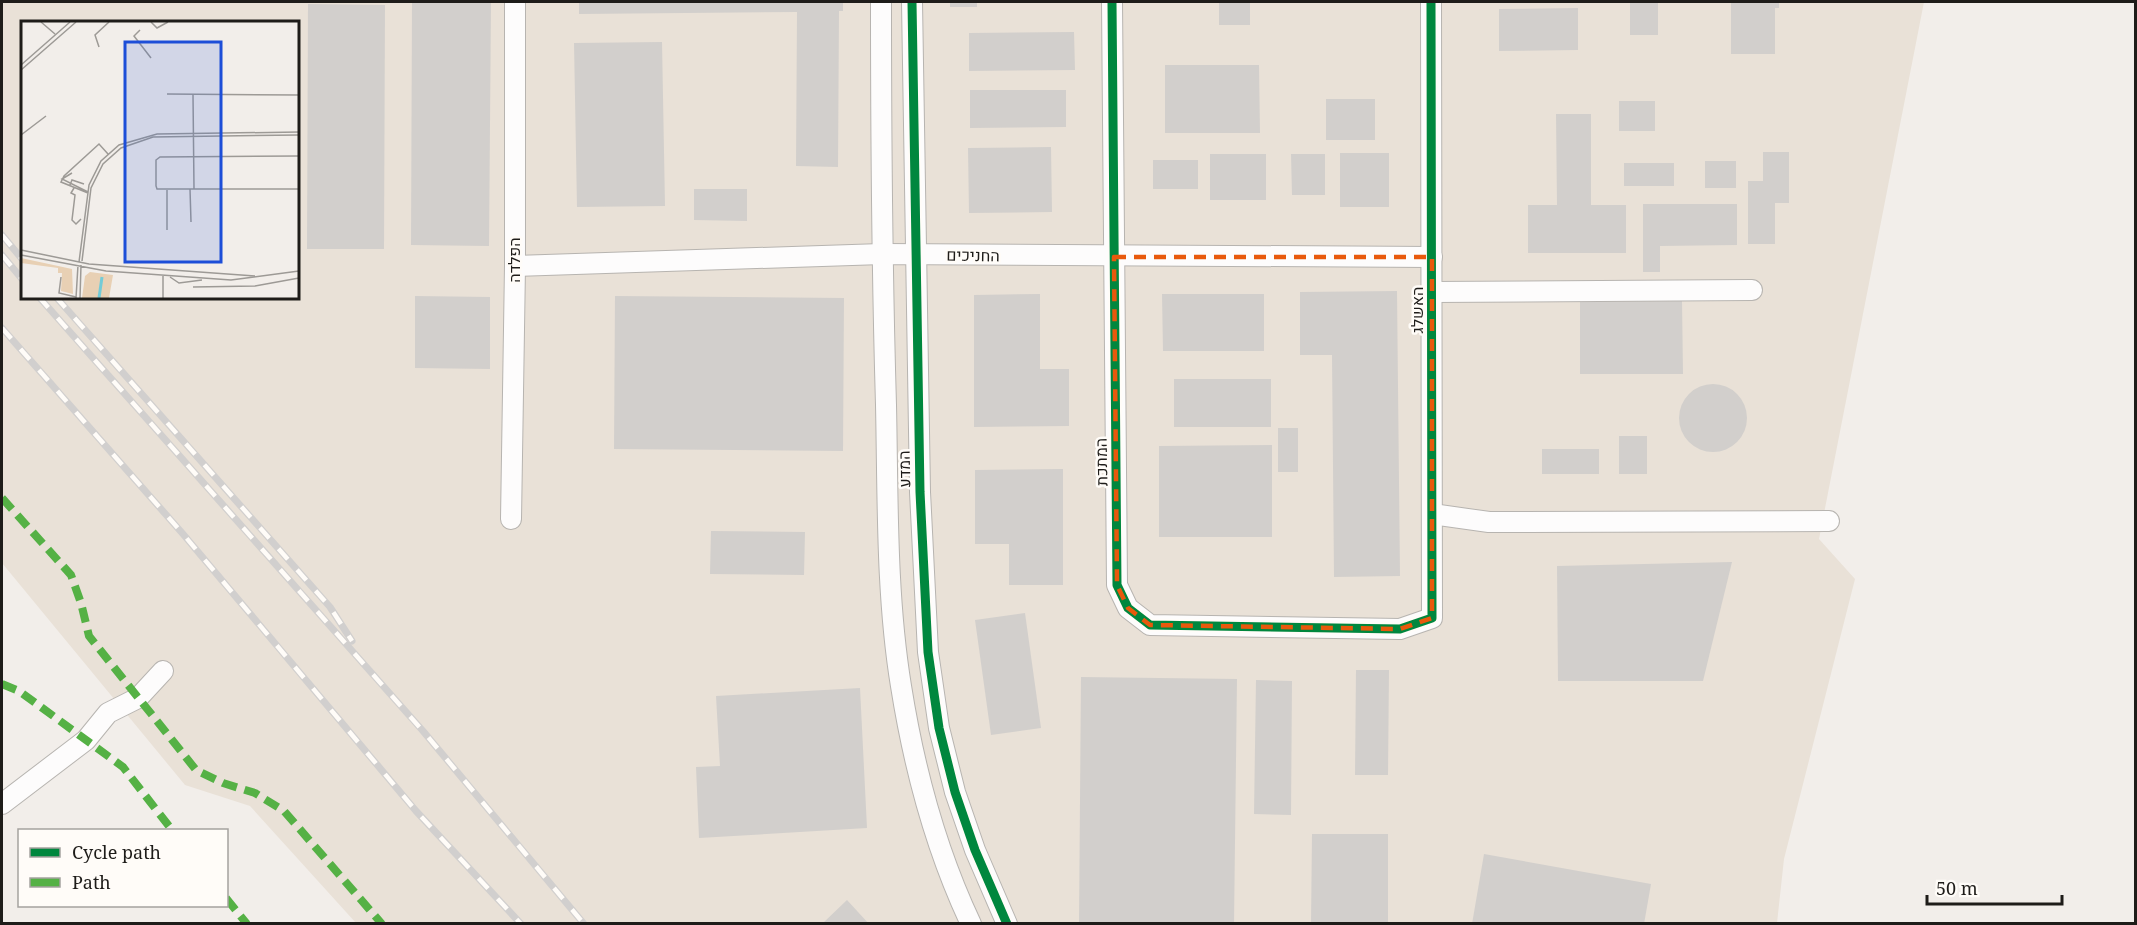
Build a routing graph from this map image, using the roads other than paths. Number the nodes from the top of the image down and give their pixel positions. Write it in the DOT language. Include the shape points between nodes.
graph roads {
  1 [pos="515,2"];
  2 [pos="881,2"];
  3 [pos="912,2"];
  4 [pos="1112,2"];
  5 [pos="1431,2"];
  6 [pos="882,254"];
  7 [pos="915,254"];
  8 [pos="1114,257"];
  9 [pos="1432,257"];
  10 [pos="514,266"];
  11 [pos="1752,290"];
  12 [pos="1432,292"];
  13 [pos="1432,514"];
  14 [pos="511,519"];
  15 [pos="1829,521"];
  16 [pos="1432,618"];
  17 [pos="163,671"];
  18 [pos="2,804"];
  19 [pos="971,924"];
  20 [pos="1007,924"];
  1 -- 10 [label="street, הפלדה"];
  2 -- 6 [label="street, המדע"];
  3 -- 7 [label="street, המדע"];
  4 -- 8 [label="street, המתכת"];
  5 -- 9 [label="street, האשלג"];
  6 -- 7 [label="street, החניכים"];
  6 -- 10 [label="street, החניכים"];
  6 -- 19 [label="street, המדע" via="889,530 901,684 928,811 951,882"];
  7 -- 8 [label="street, החניכים"];
  7 -- 20 [label="street, המדע" via="928,652 939,728 955,792"];
  8 -- 9 [label="street, החניכים"];
  8 -- 16 [label="street, המתכת" via="1117,585 1128,608 1150,625 1400,629"];
  9 -- 12 [label="street, האשלג"];
  10 -- 14 [label="street, הפלדה"];
  11 -- 12 [label="street"];
  12 -- 13 [label="street, האשלג"];
  13 -- 15 [label="street" via="1489,522"];
  13 -- 16 [label="street, האשלג"];
  17 -- 18 [label="street" via="138,698 108,713 86,740"];
}
